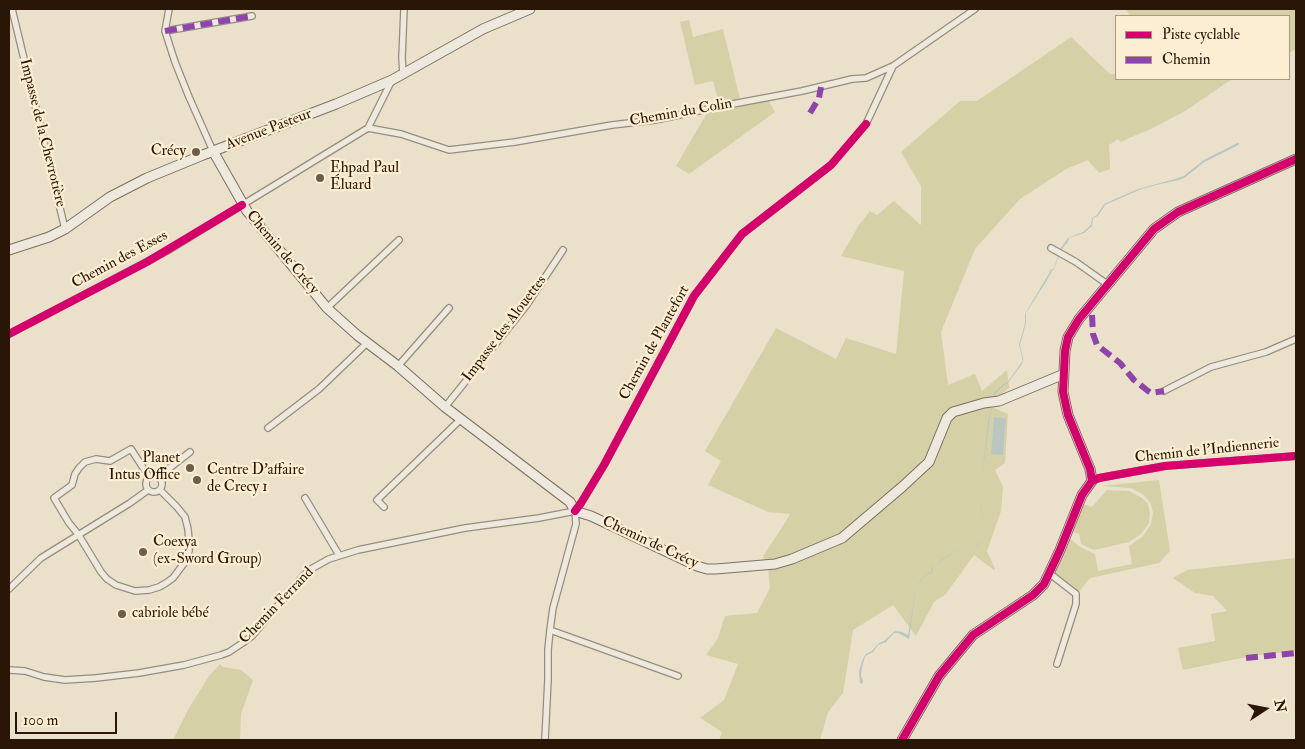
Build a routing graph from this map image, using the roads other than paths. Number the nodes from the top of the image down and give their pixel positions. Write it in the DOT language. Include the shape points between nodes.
graph roads {
  1 [pos="12,9"];
  2 [pos="169,9"];
  3 [pos="404,9"];
  4 [pos="530,9"];
  5 [pos="975,9"];
  6 [pos="252,16"];
  7 [pos="165,31"];
  8 [pos="893,66"];
  9 [pos="404,74"];
  10 [pos="392,80"];
  11 [pos="368,128"];
  12 [pos="213,151"];
  13 [pos="1296,159"];
  14 [pos="242,205"];
  15 [pos="65,229"];
  16 [pos="400,240"];
  17 [pos="9,250"];
  18 [pos="563,250"];
  19 [pos="1057,251"];
  20 [pos="1107,284"];
  21 [pos="327,308"];
  22 [pos="449,308"];
  23 [pos="9,334"];
  24 [pos="1296,339"];
  25 [pos="368,343"];
  26 [pos="398,366"];
  27 [pos="1064,374"];
  28 [pos="1164,392"];
  29 [pos="445,407"];
  30 [pos="461,419"];
  31 [pos="268,428"];
  32 [pos="190,452"];
  33 [pos="1296,456"];
  34 [pos="150,477"];
  35 [pos="160,479"];
  36 [pos="1092,481"];
  37 [pos="148,490"];
  38 [pos="160,490"];
  39 [pos="305,498"];
  40 [pos="384,507"];
  41 [pos="575,511"];
  42 [pos="78,534"];
  43 [pos="339,555"];
  44 [pos="1049,573"];
  45 [pos="9,589"];
  46 [pos="550,630"];
  47 [pos="1057,664"];
  48 [pos="9,670"];
  49 [pos="678,676"];
  50 [pos="545,740"];
  51 [pos="902,740"];
  1 -- 15 [label="street, Impasse de la Chevrotière"];
  2 -- 7 [label="street"];
  3 -- 9 [label="street"];
  4 -- 9 [label="street, Avenue Pasteur" via="483,29"];
  5 -- 8 [label="street, Chemin du Colin"];
  6 -- 7 [label="street"];
  7 -- 12 [label="street"];
  8 -- 11 [label="street, Chemin du Colin" via="866,78 852,78 655,120 448,150 401,134"];
  8 -- 41 [label="street, Chemin de Plantefort" via="866,124 831,165 742,234 694,296 604,465"];
  9 -- 10 [label="street, Avenue Pasteur"];
  10 -- 11 [label="street"];
  10 -- 12 [label="street, Avenue Pasteur"];
  11 -- 14 [label="street, Chemin des Esses"];
  12 -- 14 [label="street, Chemin de Crécy"];
  12 -- 15 [label="street, Avenue Pasteur" via="128,187"];
  13 -- 20 [label="street" via="1178,212 1154,228"];
  14 -- 21 [label="street, Chemin de Crécy"];
  14 -- 23 [label="street, Chemin des Esses" via="147,262"];
  15 -- 17 [label="street, Avenue Pasteur"];
  16 -- 21 [label="street"];
  18 -- 29 [label="street, Impasse des Alouettes" via="526,306"];
  19 -- 20 [label="street"];
  20 -- 27 [label="street" via="1068,337"];
  21 -- 25 [label="street, Chemin de Crécy"];
  22 -- 26 [label="street"];
  24 -- 28 [label="street" via="1266,352 1211,367"];
  25 -- 26 [label="street, Chemin de Crécy"];
  25 -- 31 [label="street" via="319,389"];
  26 -- 29 [label="street, Chemin de Crécy"];
  27 -- 36 [label="street" via="1064,403"];
  27 -- 41 [label="street, Chemin de Crécy" via="999,401 953,412 929,462 902,487 842,538 775,564 707,569"];
  29 -- 30 [label="street, Chemin de Crécy"];
  30 -- 40 [label="street" via="377,500"];
  30 -- 41 [label="street, Chemin de Crécy" via="570,502"];
  32 -- 35 [label="street"];
  33 -- 36 [label="street, Chemin de l'Indiennerie" via="1165,466"];
  34 -- 35 [label="street"];
  34 -- 37 [label="street" via="145,485"];
  34 -- 42 [label="street" via="131,448 110,461 96,459 85,462 75,474 72,485 54,498"];
  35 -- 38 [label="street"];
  36 -- 44 [label="street" via="1082,495"];
  37 -- 38 [label="street" via="155,493"];
  37 -- 42 [label="street"];
  38 -- 42 [label="street" via="185,517 188,529 189,551 185,562 166,583 149,590 135,591 116,585 101,572"];
  39 -- 43 [label="street"];
  41 -- 43 [label="street, Chemin Ferrand" via="466,528"];
  41 -- 46 [label="street" via="576,524"];
  42 -- 45 [label="street" via="41,558"];
  43 -- 48 [label="street, Chemin Ferrand" via="303,576 252,636 221,655 139,673 79,680"];
  44 -- 47 [label="street" via="1076,594 1076,604"];
  44 -- 51 [label="street" via="1033,595 973,635 939,676"];
  46 -- 49 [label="street"];
  46 -- 50 [label="street"];
}
